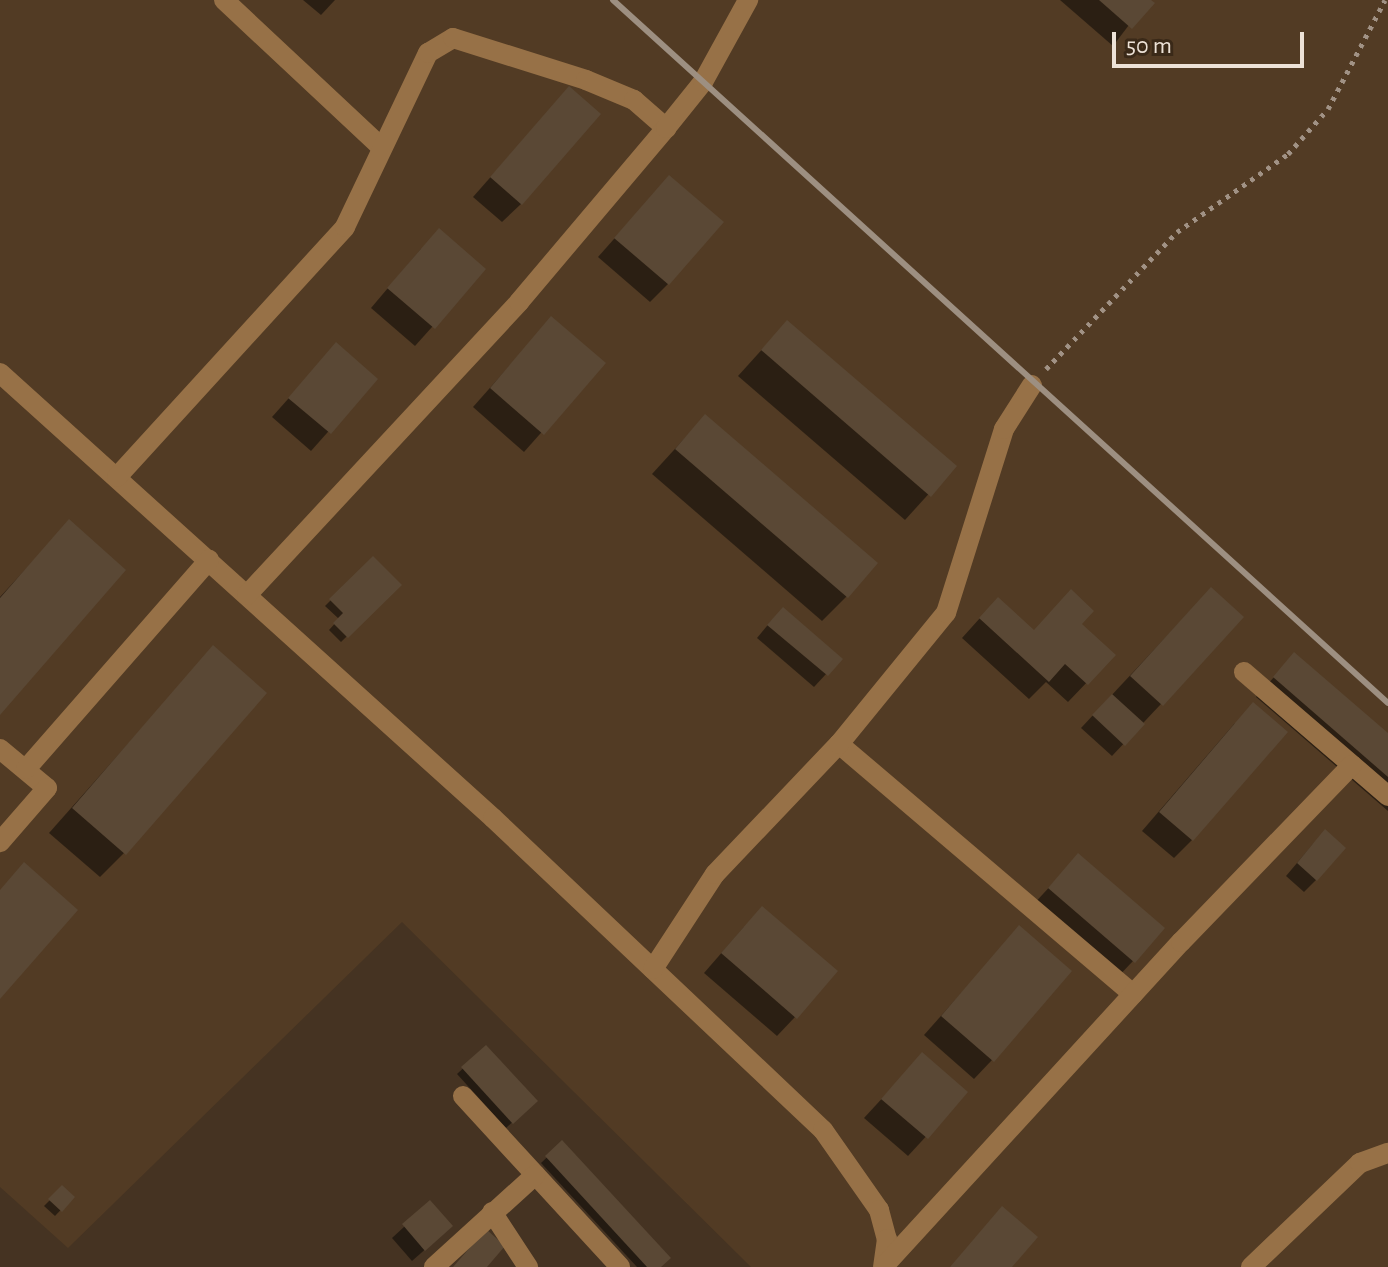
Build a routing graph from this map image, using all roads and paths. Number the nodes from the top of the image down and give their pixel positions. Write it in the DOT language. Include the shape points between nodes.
graph roads {
  1 [pos="224,0"];
  2 [pos="748,0"];
  3 [pos="1385,0"];
  4 [pos="666,128"];
  5 [pos="380,146"];
  6 [pos="0,373"];
  7 [pos="1032,385"];
  8 [pos="117,477"];
  9 [pos="209,560"];
  10 [pos="247,595"];
  11 [pos="1244,672"];
  12 [pos="839,744"];
  13 [pos="0,749"];
  14 [pos="1352,765"];
  15 [pos="26,769"];
  16 [pos="1388,796"];
  17 [pos="0,842"];
  18 [pos="653,969"];
  19 [pos="1133,994"];
  20 [pos="463,1096"];
  21 [pos="1388,1153"];
  22 [pos="535,1175"];
  23 [pos="492,1212"];
  24 [pos="434,1267"];
  25 [pos="528,1267"];
  26 [pos="620,1267"];
  27 [pos="884,1267"];
  28 [pos="1251,1267"];
  1 -- 5 [label="street"];
  2 -- 4 [label="street" via="703,82"];
  3 -- 7 [label="path" via="1328,109 1288,154 1177,232"];
  4 -- 5 [label="street" via="634,100 453,38 428,53"];
  4 -- 10 [label="street" via="519,302"];
  5 -- 8 [label="street" via="345,227"];
  6 -- 8 [label="street"];
  7 -- 12 [label="street" via="1004,429 946,613"];
  8 -- 9 [label="street"];
  9 -- 10 [label="street"];
  9 -- 15 [label="street"];
  10 -- 18 [label="street"];
  11 -- 14 [label="street"];
  12 -- 18 [label="street" via="715,874"];
  12 -- 19 [label="street"];
  13 -- 15 [label="street"];
  14 -- 16 [label="street"];
  14 -- 19 [label="street"];
  15 -- 17 [label="street" via="47,788"];
  18 -- 27 [label="street" via="823,1130 861,1179 879,1210 887,1239"];
  19 -- 27 [label="street"];
  20 -- 22 [label="street"];
  21 -- 28 [label="street" via="1360,1163"];
  22 -- 23 [label="street"];
  22 -- 26 [label="street"];
  23 -- 24 [label="street"];
  23 -- 25 [label="street"];
}
